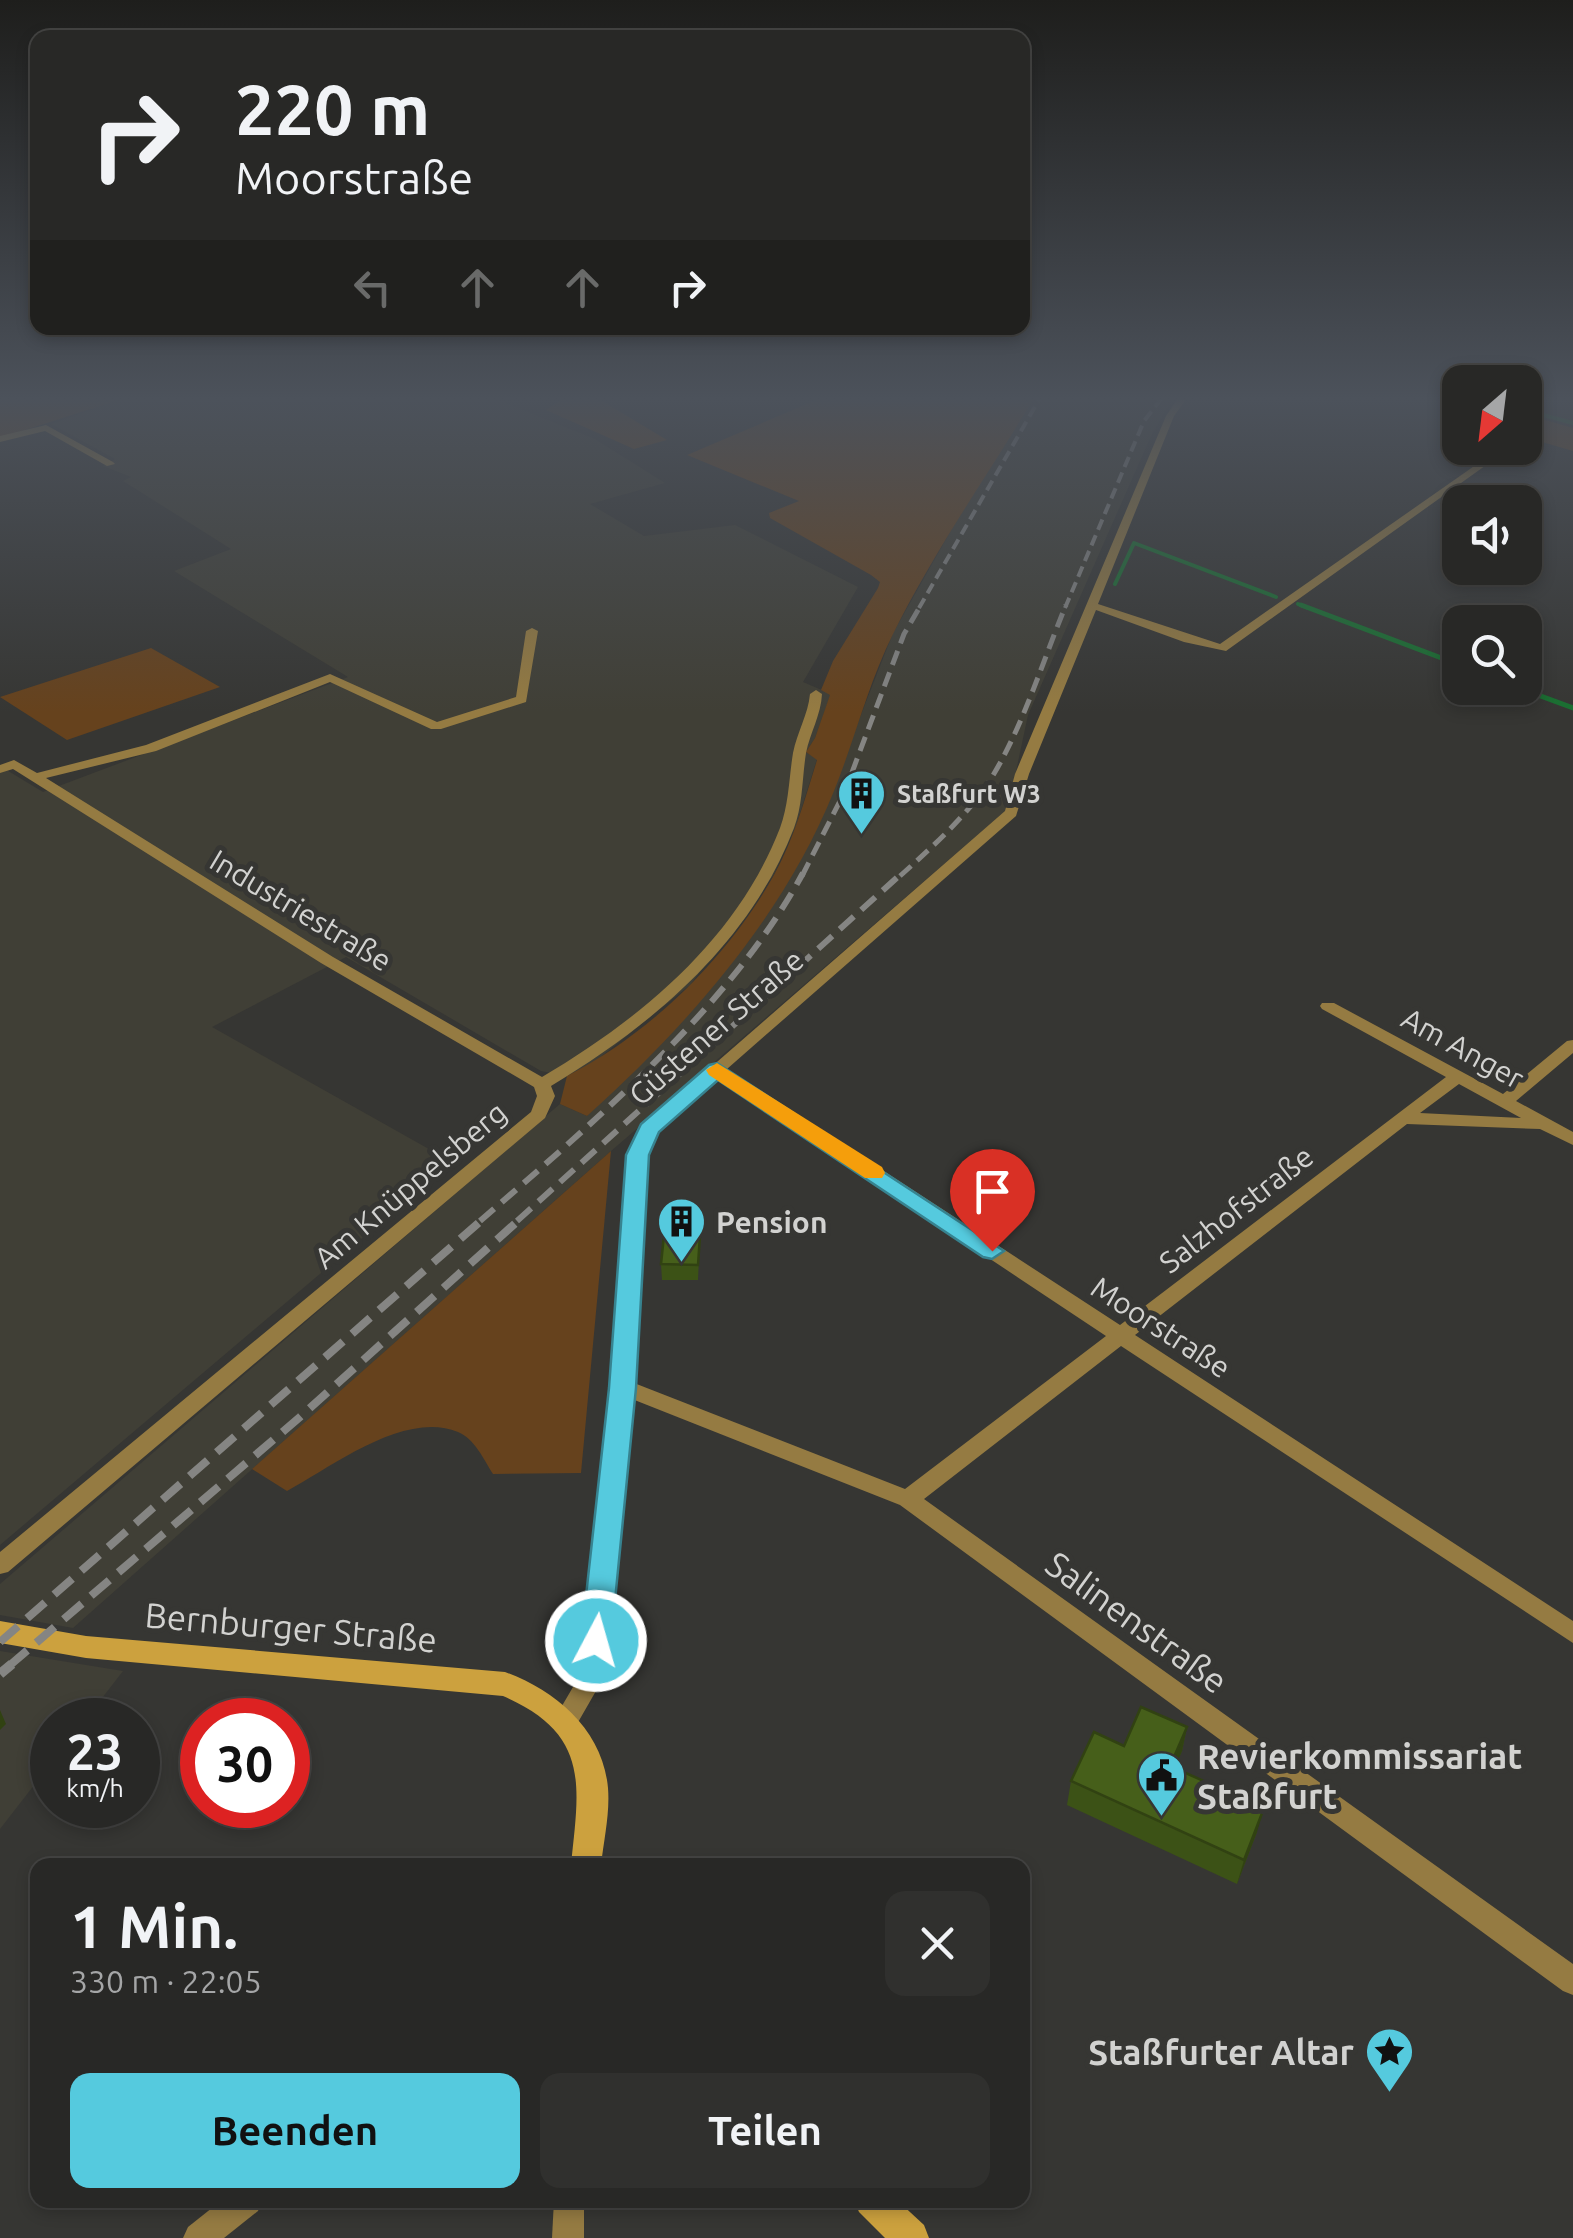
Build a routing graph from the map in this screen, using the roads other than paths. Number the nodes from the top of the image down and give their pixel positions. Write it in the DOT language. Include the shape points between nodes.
graph roads {
  1 [pos="1133,502"];
  2 [pos="1428,502"];
  3 [pos="1090,605"];
  4 [pos="532,631"];
  5 [pos="816,694"];
  6 [pos="5,763"];
  7 [pos="35,777"];
  8 [pos="1328,1006"];
  9 [pos="1573,1045"];
  10 [pos="717,1070"];
  11 [pos="1458,1076"];
  12 [pos="542,1084"];
  13 [pos="1504,1102"];
  14 [pos="1403,1118"];
  15 [pos="1547,1125"];
  16 [pos="1573,1138"];
  17 [pos="1120,1335"];
  18 [pos="622,1388"];
  19 [pos="908,1499"];
  20 [pos="0,1564"];
  21 [pos="0,1632"];
  22 [pos="1573,1633"];
  23 [pos="564,1723"];
  24 [pos="587,1858"];
  25 [pos="1573,1981"];
  26 [pos="237,2208"];
  27 [pos="569,2208"];
  28 [pos="879,2208"];
  29 [pos="199,2238"];
  30 [pos="568,2238"];
  31 [pos="910,2238"];
  1 -- 3 [label="street, Güstener Straße"];
  2 -- 3 [label="street" via="1222,648"];
  3 -- 10 [label="street, Güstener Straße" via="1011,813"];
  4 -- 7 [label="street" via="522,699 436,726 330,678 152,748"];
  5 -- 12 [label="street" via="788,826 764,877 680,983 636,1024"];
  6 -- 7 [label="street, Industriestraße"];
  7 -- 12 [label="street, Industriestraße" via="327,960"];
  8 -- 11 [label="street, Am Anger"];
  9 -- 13 [label="street"];
  10 -- 17 [label="street, Moorstraße"];
  10 -- 18 [label="street, Güstener Straße" via="650,1129 638,1155"];
  11 -- 13 [label="street, Am Anger"];
  11 -- 14 [label="street, Salzhofstraße"];
  12 -- 20 [label="street, Am Knüppelsberg" via="546,1096 539,1114"];
  13 -- 15 [label="street, Am Anger"];
  14 -- 15 [label="street"];
  14 -- 17 [label="street, Salzhofstraße"];
  15 -- 16 [label="street, Am Anger"];
  17 -- 19 [label="street, Salzhofstraße"];
  17 -- 22 [label="street, Moorstraße"];
  18 -- 19 [label="street, Salinenstraße"];
  18 -- 23 [label="street, Güstener Straße" via="592,1677"];
  19 -- 25 [label="street, Salinenstraße"];
  21 -- 23 [label="main road, Bernburger Straße" via="86,1647 505,1684 546,1704"];
  23 -- 24 [label="main road" via="593,1779"];
  26 -- 29 [label="street"];
  27 -- 30 [label="street"];
  28 -- 31 [label="main road"];
}
